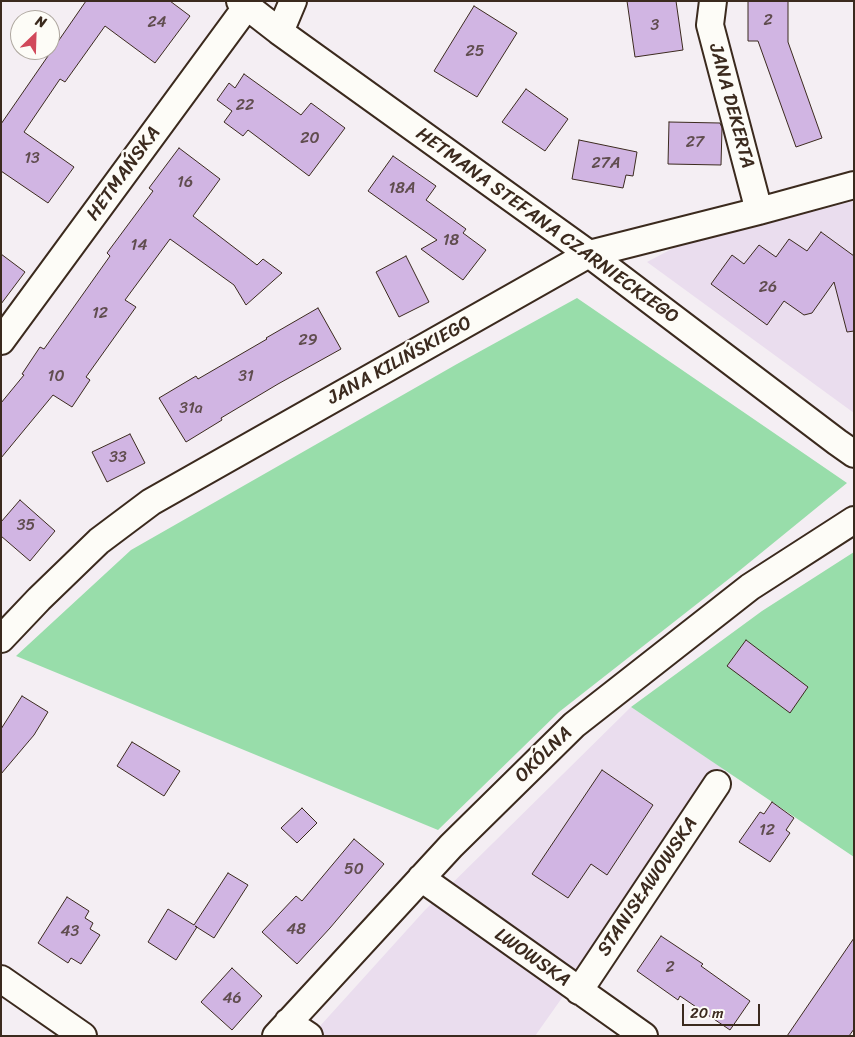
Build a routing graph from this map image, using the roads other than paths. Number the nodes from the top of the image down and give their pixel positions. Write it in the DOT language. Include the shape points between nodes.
graph roads {
  1 [pos="293,1"];
  2 [pos="713,1"];
  3 [pos="243,4"];
  4 [pos="280,32"];
  5 [pos="854,185"];
  6 [pos="759,211"];
  7 [pos="589,254"];
  8 [pos="1,341"];
  9 [pos="854,454"];
  10 [pos="854,520"];
  11 [pos="1,640"];
  12 [pos="717,784"];
  13 [pos="421,878"];
  14 [pos="1,979"];
  15 [pos="579,991"];
  16 [pos="291,1031"];
  17 [pos="83,1036"];
  18 [pos="644,1036"];
  1 -- 4 [label="street"];
  2 -- 6 [label="street, JANA DEKERTA" via="710,26"];
  3 -- 4 [label="street, HETMANA STEFANA CZARNIECKIEGO"];
  3 -- 8 [label="street, HETMAŃSKA"];
  4 -- 7 [label="street, HETMANA STEFANA CZARNIECKIEGO"];
  5 -- 6 [label="street, JANA KILIŃSKIEGO"];
  6 -- 7 [label="street, JANA KILIŃSKIEGO"];
  7 -- 9 [label="street, HETMANA STEFANA CZARNIECKIEGO"];
  7 -- 11 [label="street, JANA KILIŃSKIEGO" via="151,502 99,541"];
  10 -- 13 [label="street, OKÓLNA" via="750,587 574,725"];
  12 -- 15 [label="street, STANISŁAWOWSKA"];
  13 -- 15 [label="street, LWOWSKA"];
  13 -- 16 [label="street, OKÓLNA"];
  14 -- 17 [label="street"];
  15 -- 18 [label="street, LWOWSKA"];
}
